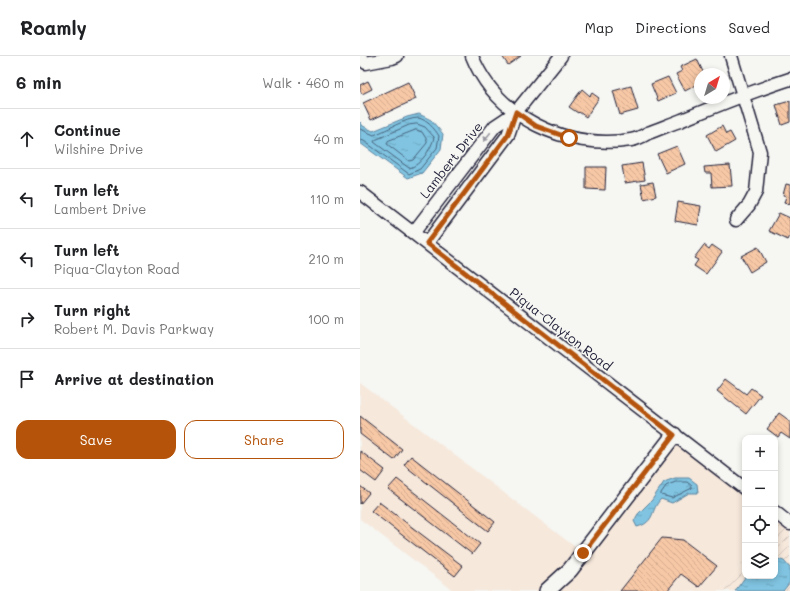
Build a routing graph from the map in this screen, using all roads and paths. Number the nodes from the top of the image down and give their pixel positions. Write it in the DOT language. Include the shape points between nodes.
graph roads {
  1 [pos="360,56"];
  2 [pos="397,56"];
  3 [pos="472,56"];
  4 [pos="561,56"];
  5 [pos="731,56"];
  6 [pos="790,79"];
  7 [pos="742,95"];
  8 [pos="516,112"];
  9 [pos="360,192"];
  10 [pos="736,220"];
  11 [pos="414,232"];
  12 [pos="427,243"];
  13 [pos="674,435"];
  14 [pos="742,487"];
  15 [pos="778,514"];
  16 [pos="790,524"];
  17 [pos="547,591"];
  1 -- 2 [label="street" via="366,63"];
  3 -- 8 [label="street" via="478,70 495,94"];
  4 -- 8 [label="street, Lambert Drive"];
  5 -- 7 [label="street"];
  6 -- 7 [label="street"];
  7 -- 8 [label="street" via="633,140 600,142 569,138 536,126"];
  7 -- 10 [label="street" via="760,152 756,192"];
  8 -- 11 [label="street, Lambert Drive, one-way" via="495,126"];
  8 -- 12 [label="street, Lambert Drive" via="508,135"];
  9 -- 11 [label="street, Piqua-Clayton Road"];
  11 -- 12 [label="street, Piqua-Clayton Road"];
  12 -- 13 [label="street, Piqua-Clayton Road"];
  13 -- 14 [label="street, Piqua-Clayton Road"];
  13 -- 17 [label="street" via="570,570"];
  15 -- 16 [label="street"];
}
